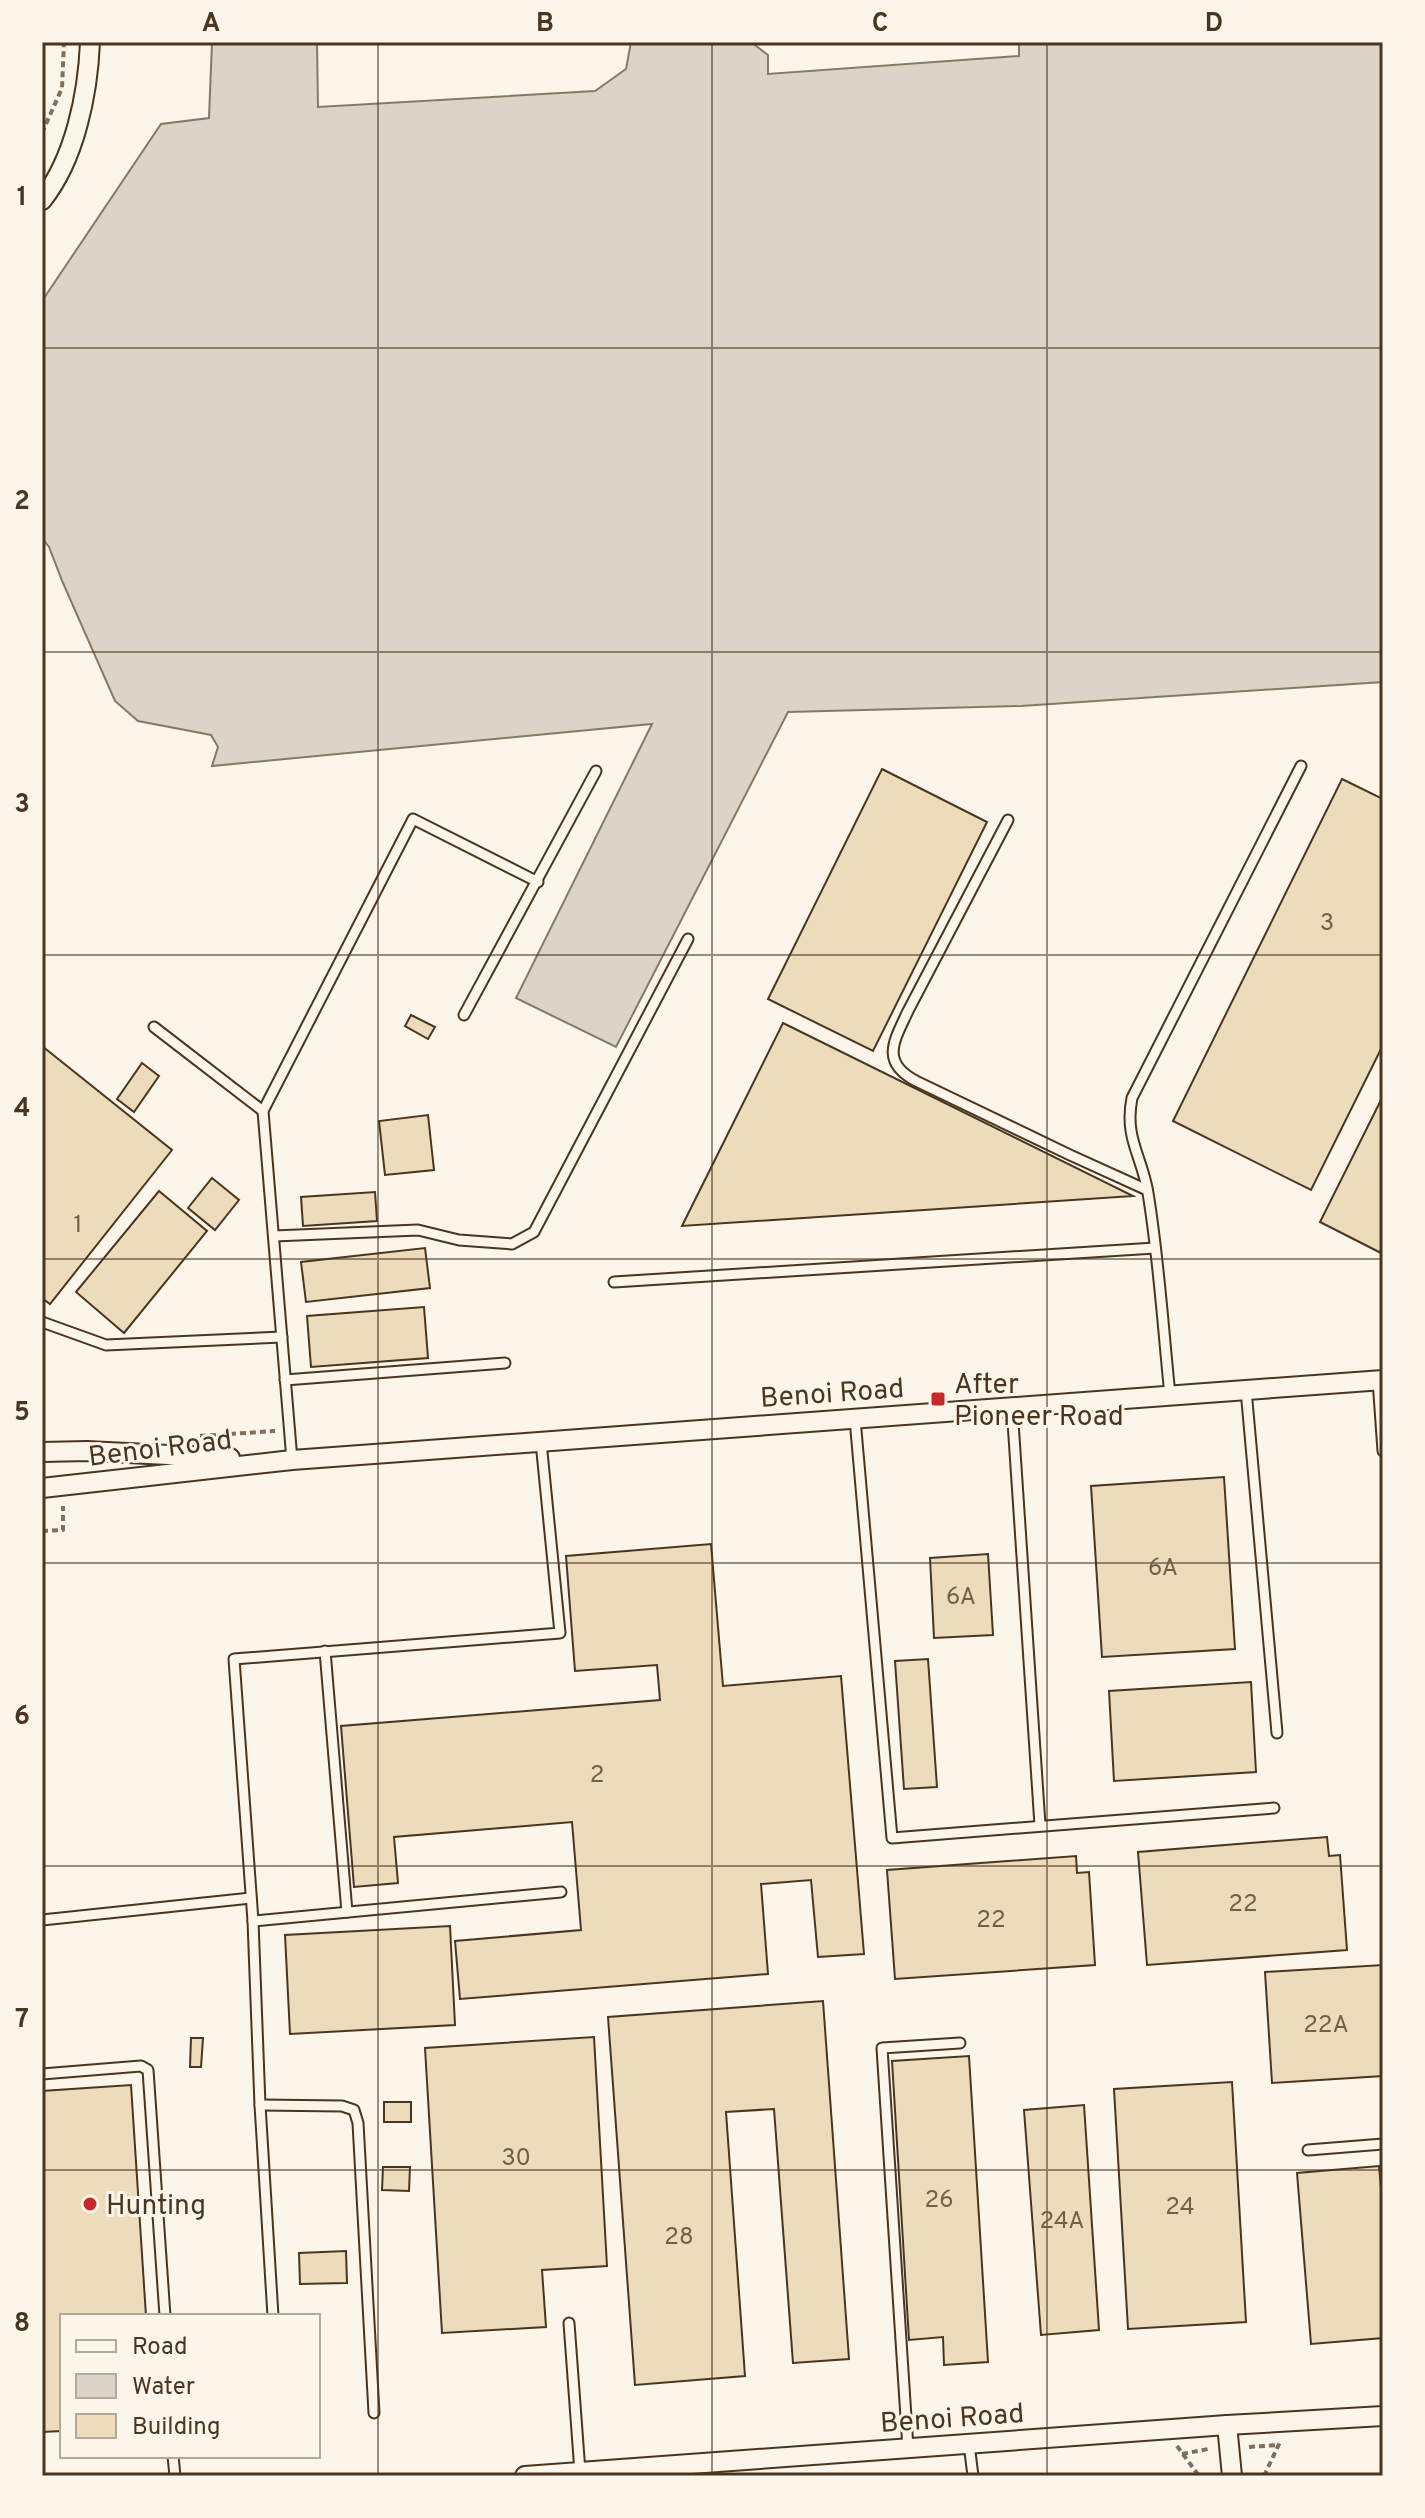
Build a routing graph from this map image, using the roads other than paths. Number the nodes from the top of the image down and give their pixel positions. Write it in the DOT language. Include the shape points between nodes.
graph roads {
  1 [pos="90,42"];
  2 [pos="42,200"];
  3 [pos="1301,766"];
  4 [pos="596,771"];
  5 [pos="1008,820"];
  6 [pos="538,882"];
  7 [pos="688,939"];
  8 [pos="464,1015"];
  9 [pos="154,1027"];
  10 [pos="263,1111"];
  11 [pos="1147,1190"];
  12 [pos="274,1236"];
  13 [pos="1155,1248"];
  14 [pos="614,1282"];
  15 [pos="42,1322"];
  16 [pos="282,1337"];
  17 [pos="505,1363"];
  18 [pos="285,1380"];
  19 [pos="1380,1380"];
  20 [pos="1246,1390"];
  21 [pos="1170,1395"];
  22 [pos="1012,1407"];
  23 [pos="855,1419"];
  24 [pos="541,1442"];
  25 [pos="1383,1451"];
  26 [pos="42,1452"];
  27 [pos="288,1460"];
  28 [pos="42,1488"];
  29 [pos="325,1651"];
  30 [pos="1277,1733"];
  31 [pos="1274,1808"];
  32 [pos="1040,1825"];
  33 [pos="561,1892"];
  34 [pos="251,1898"];
  35 [pos="347,1912"];
  36 [pos="42,1920"];
  37 [pos="253,1921"];
  38 [pos="960,2043"];
  39 [pos="42,2074"];
  40 [pos="260,2105"];
  41 [pos="1383,2144"];
  42 [pos="1308,2150"];
  43 [pos="165,2314"];
  44 [pos="273,2314"];
  45 [pos="569,2323"];
  46 [pos="374,2413"];
  47 [pos="1383,2416"];
  48 [pos="1227,2425"];
  49 [pos="969,2444"];
  50 [pos="908,2448"];
  51 [pos="656,2471"];
  52 [pos="580,2472"];
  53 [pos="525,2476"];
  54 [pos="973,2476"];
  55 [pos="1232,2476"];
  1 -- 2 [label="street" via="80,121"];
  3 -- 11 [label="lane" via="1132,1098 1130,1137"];
  4 -- 6 [label="lane"];
  5 -- 11 [label="lane" via="908,1011 894,1042 896,1065 916,1081"];
  6 -- 8 [label="lane"];
  6 -- 10 [label="lane" via="413,819"];
  7 -- 12 [label="lane" via="534,1232 512,1244 418,1230"];
  9 -- 10 [label="lane"];
  10 -- 12 [label="lane"];
  11 -- 13 [label="lane"];
  12 -- 16 [label="lane"];
  13 -- 14 [label="lane"];
  13 -- 21 [label="lane"];
  15 -- 16 [label="lane" via="106,1345"];
  16 -- 18 [label="lane"];
  17 -- 18 [label="lane"];
  18 -- 27 [label="lane"];
  19 -- 20 [label="street, Benoi Road"];
  19 -- 25 [label="lane"];
  20 -- 21 [label="street, Benoi Road"];
  20 -- 30 [label="lane"];
  21 -- 22 [label="street, Benoi Road"];
  22 -- 23 [label="street, Benoi Road"];
  22 -- 32 [label="lane"];
  23 -- 24 [label="street, Benoi Road"];
  23 -- 32 [label="lane" via="892,1838"];
  24 -- 27 [label="street, Benoi Road"];
  24 -- 29 [label="lane" via="560,1633"];
  26 -- 27 [label="street, Benoi Road"];
  27 -- 28 [label="street, Benoi Road"];
  29 -- 34 [label="lane" via="234,1659"];
  29 -- 35 [label="lane"];
  31 -- 32 [label="lane"];
  33 -- 35 [label="lane"];
  34 -- 36 [label="lane"];
  34 -- 37 [label="lane"];
  35 -- 37 [label="lane"];
  37 -- 40 [label="lane"];
  38 -- 50 [label="lane" via="882,2048"];
  39 -- 43 [label="lane" via="141,2066 148,2070"];
  40 -- 44 [label="lane"];
  40 -- 46 [label="lane" via="354,2110"];
  41 -- 42 [label="lane"];
  45 -- 52 [label="lane"];
  47 -- 48 [label="street, Benoi Road"];
  48 -- 49 [label="street, Benoi Road"];
  48 -- 55 [label="street"];
  49 -- 50 [label="street, Benoi Road"];
  49 -- 54 [label="lane"];
  50 -- 51 [label="street, Benoi Road"];
  51 -- 52 [label="street, Benoi Road"];
  52 -- 53 [label="street, Benoi Road"];
}
